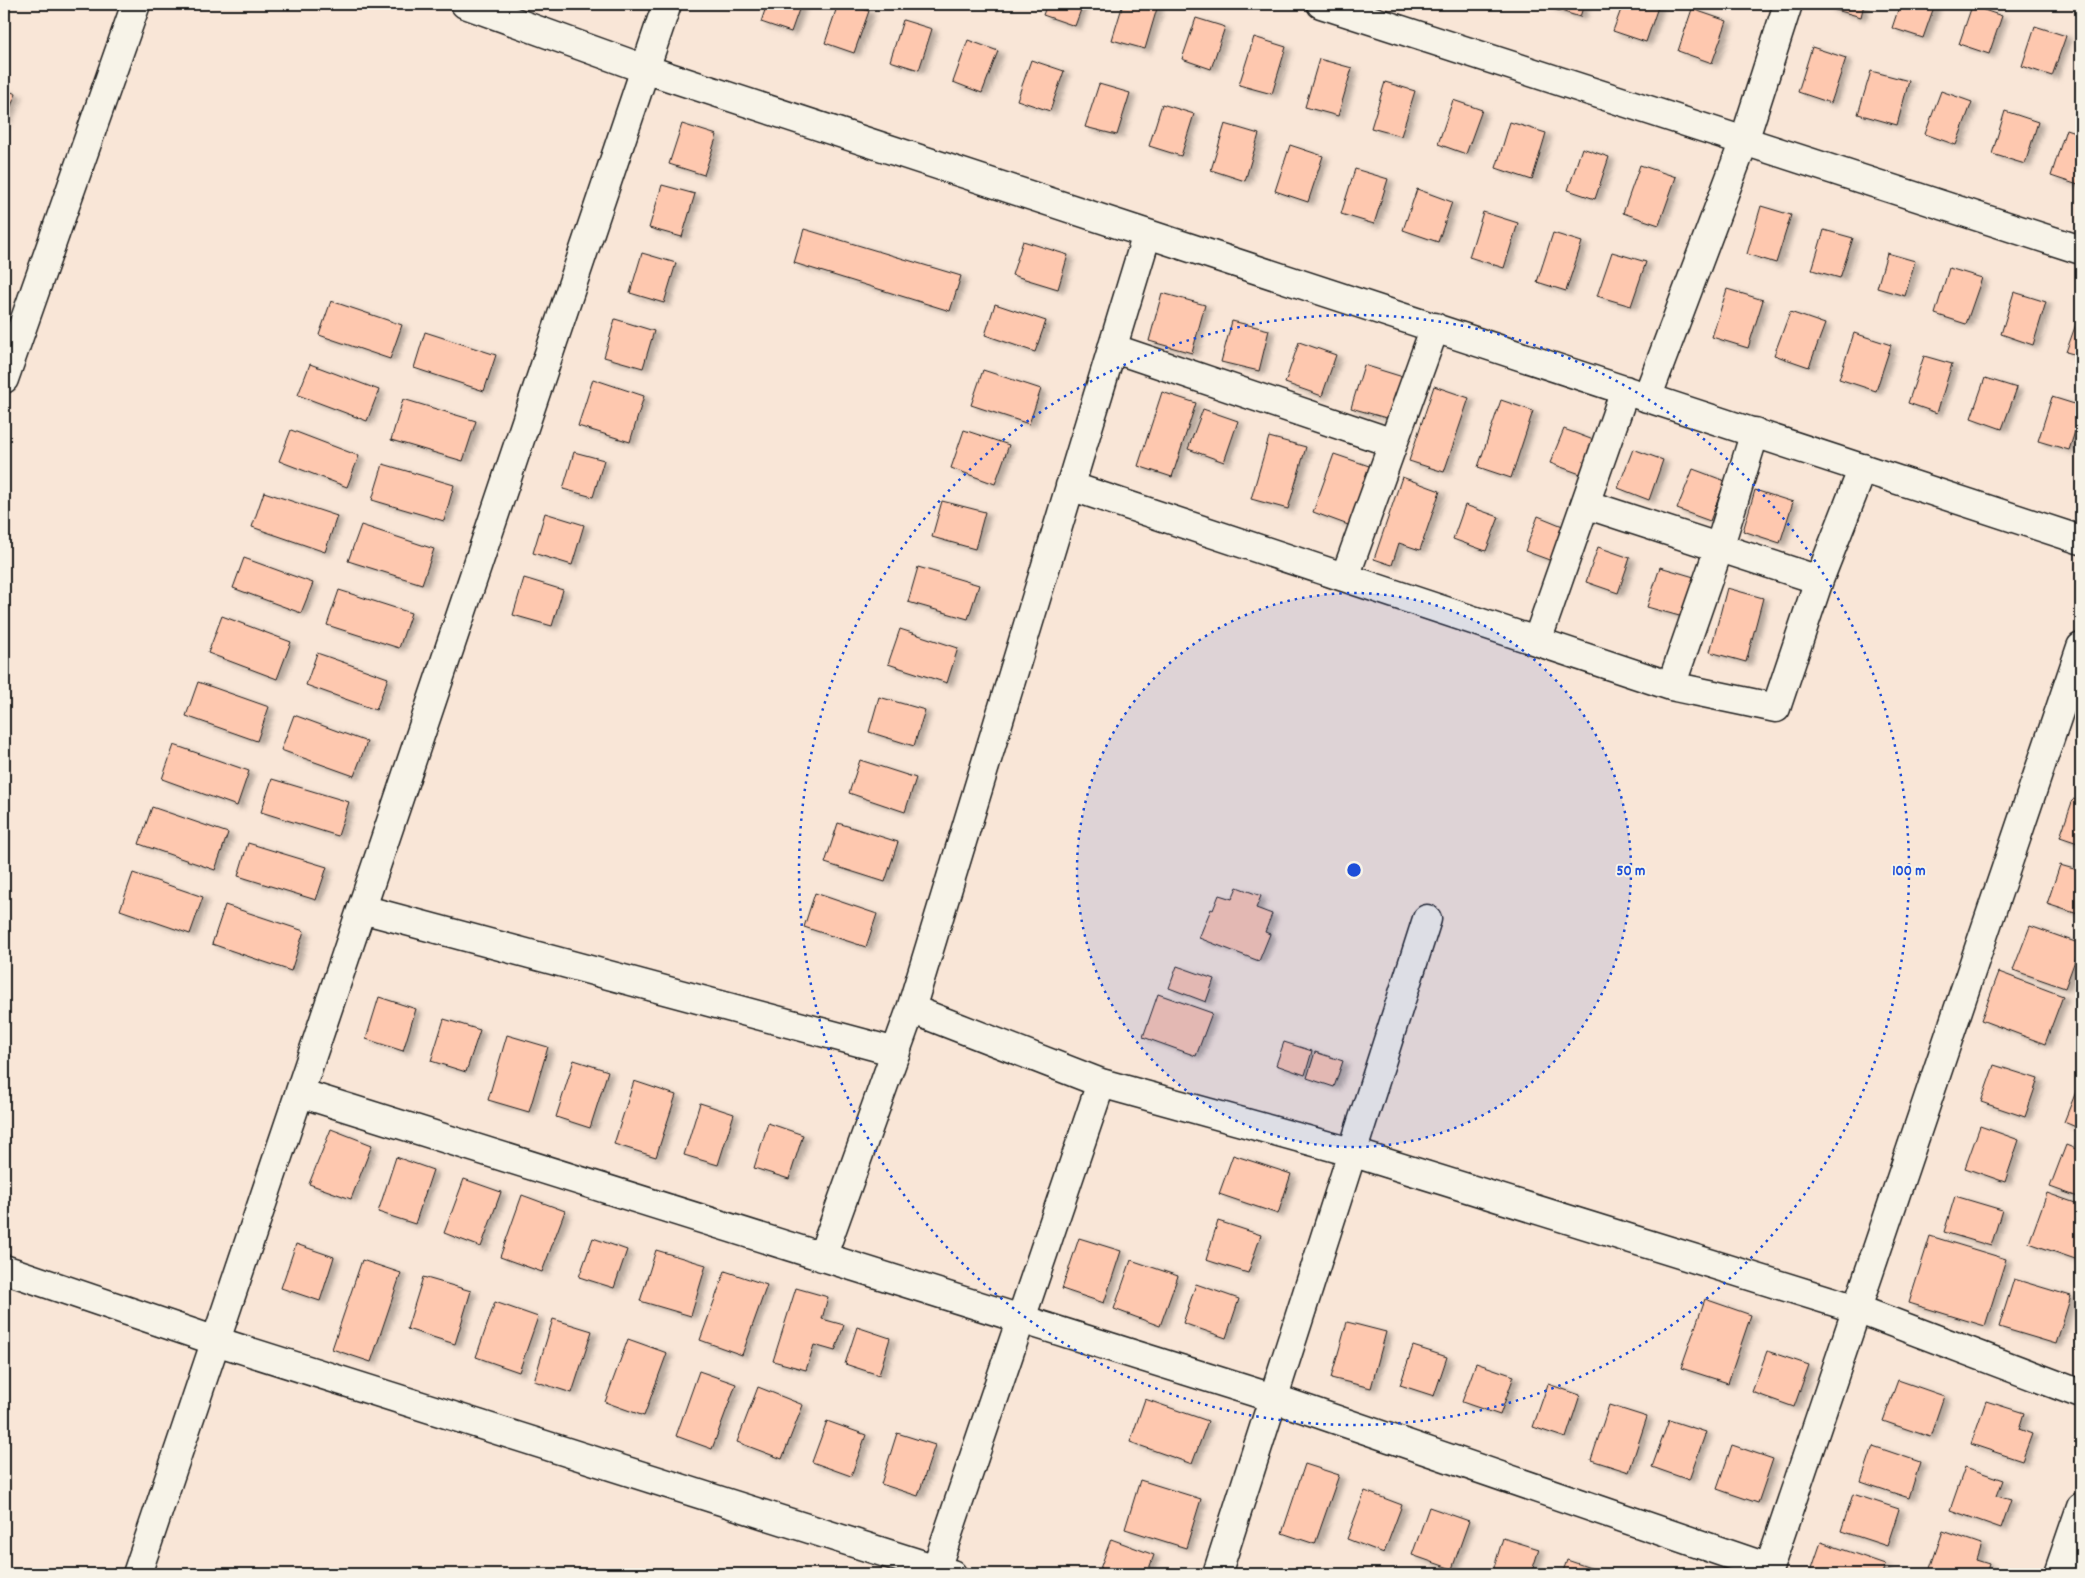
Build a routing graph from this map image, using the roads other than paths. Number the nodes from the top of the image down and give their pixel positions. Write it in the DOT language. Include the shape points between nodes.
graph roads {
  1 [pos="136,4"];
  2 [pos="465,4"];
  3 [pos="667,4"];
  4 [pos="1322,4"];
  5 [pos="1788,4"];
  6 [pos="645,69"];
  7 [pos="1744,141"];
  8 [pos="1147,234"];
  9 [pos="2081,250"];
  10 [pos="1435,328"];
  11 [pos="1112,348"];
  12 [pos="4,379"];
  13 [pos="1636,394"];
  14 [pos="1754,432"];
  15 [pos="1393,443"];
  16 [pos="1863,468"];
  17 [pos="1070,486"];
  18 [pos="1585,504"];
  19 [pos="2081,540"];
  20 [pos="1719,548"];
  21 [pos="1345,578"];
  22 [pos="1819,580"];
  23 [pos="1537,641"];
  24 [pos="2081,647"];
  25 [pos="1671,686"];
  26 [pos="362,909"];
  27 [pos="1427,918"];
  28 [pos="911,1008"];
  29 [pos="896,1052"];
  30 [pos="1101,1083"];
  31 [pos="300,1093"];
  32 [pos="1351,1152"];
  33 [pos="822,1257"];
  34 [pos="4,1269"];
  35 [pos="1857,1309"];
  36 [pos="1022,1319"];
  37 [pos="216,1340"];
  38 [pos="2081,1394"];
  39 [pos="1273,1398"];
  40 [pos="2081,1507"];
  41 [pos="1768,1571"];
  42 [pos="944,1572"];
  43 [pos="137,1574"];
  44 [pos="1217,1574"];
  45 [pos="2058,1574"];
  1 -- 12 [label="street"];
  2 -- 6 [label="street"];
  3 -- 6 [label="street"];
  4 -- 7 [label="street"];
  5 -- 7 [label="street"];
  6 -- 8 [label="street"];
  6 -- 26 [label="street"];
  7 -- 9 [label="street"];
  7 -- 13 [label="street"];
  8 -- 10 [label="street"];
  8 -- 11 [label="street"];
  10 -- 13 [label="street"];
  10 -- 15 [label="street"];
  11 -- 15 [label="street"];
  11 -- 17 [label="street"];
  13 -- 14 [label="street"];
  13 -- 18 [label="street"];
  14 -- 16 [label="street"];
  14 -- 20 [label="street"];
  15 -- 21 [label="street"];
  16 -- 19 [label="street"];
  16 -- 22 [label="street"];
  17 -- 21 [label="street"];
  17 -- 28 [label="street"];
  18 -- 20 [label="street"];
  18 -- 23 [label="street"];
  20 -- 22 [label="street"];
  20 -- 25 [label="street"];
  21 -- 23 [label="street"];
  22 -- 25 [label="street" via="1776,708"];
  23 -- 25 [label="street"];
  24 -- 35 [label="street"];
  26 -- 29 [label="street"];
  26 -- 31 [label="street"];
  27 -- 32 [label="street"];
  28 -- 29 [label="street"];
  28 -- 30 [label="street"];
  29 -- 33 [label="street"];
  30 -- 32 [label="street"];
  30 -- 36 [label="street"];
  31 -- 33 [label="street"];
  31 -- 37 [label="street"];
  32 -- 35 [label="street"];
  32 -- 39 [label="street"];
  33 -- 36 [label="street"];
  34 -- 37 [label="street"];
  35 -- 38 [label="street"];
  35 -- 41 [label="street"];
  36 -- 39 [label="street"];
  36 -- 42 [label="street"];
  37 -- 42 [label="street"];
  37 -- 43 [label="street"];
  39 -- 41 [label="street"];
  39 -- 44 [label="street"];
  40 -- 45 [label="street"];
}
